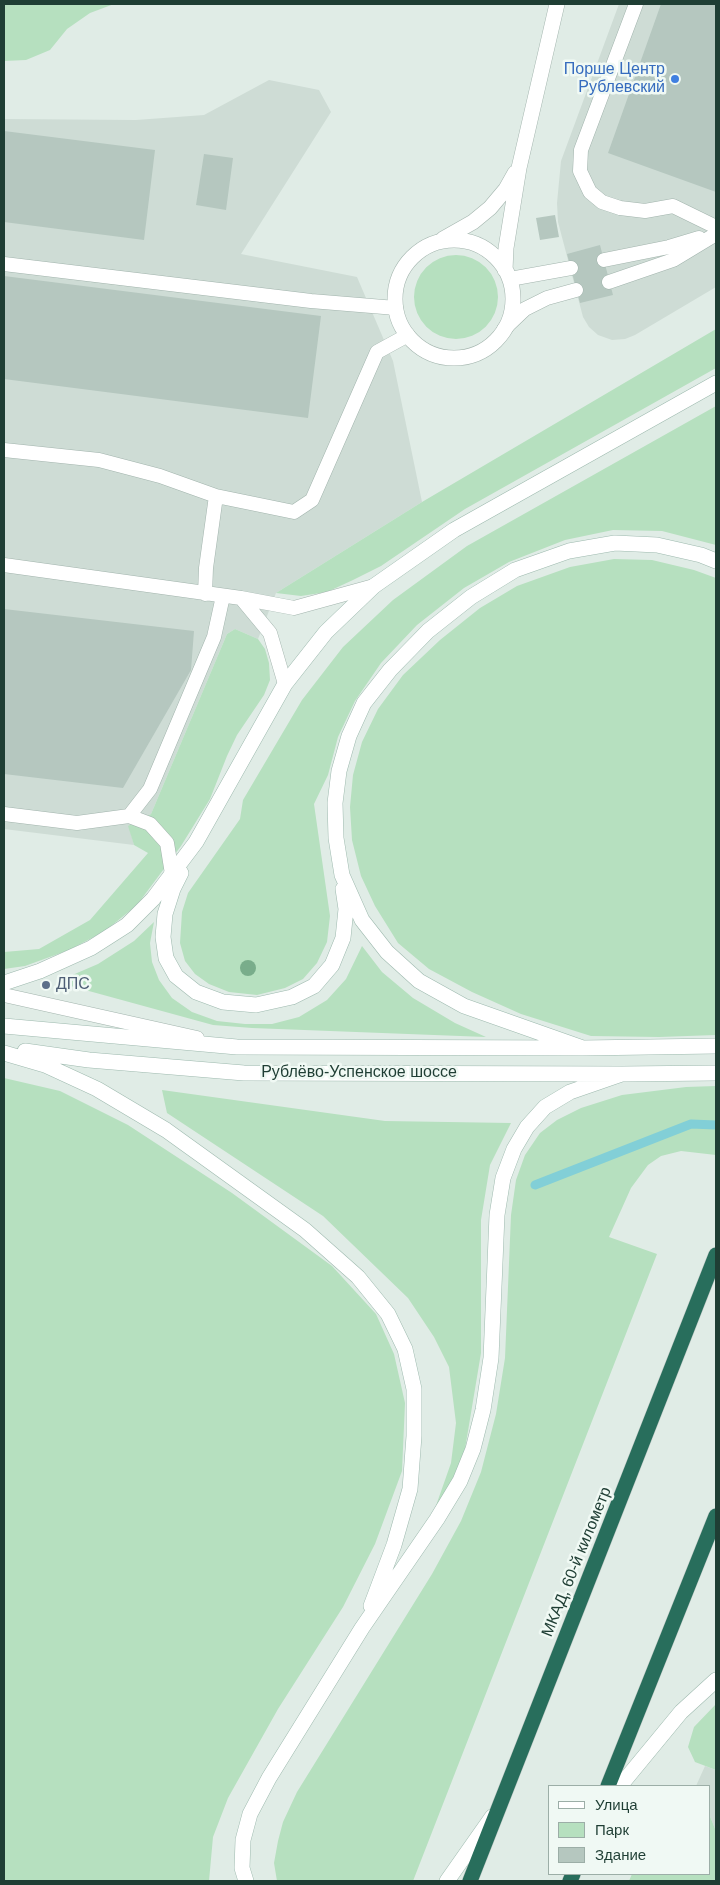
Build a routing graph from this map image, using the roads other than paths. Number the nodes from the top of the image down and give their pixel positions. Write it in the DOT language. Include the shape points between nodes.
graph roads {
  1 [pos="557,4"];
  2 [pos="636,4"];
  3 [pos="519,168"];
  4 [pos="716,227"];
  5 [pos="716,234"];
  6 [pos="435,243"];
  7 [pos="604,260"];
  8 [pos="4,264"];
  9 [pos="570,268"];
  10 [pos="508,275"];
  11 [pos="609,282"];
  12 [pos="576,290"];
  13 [pos="396,308"];
  14 [pos="504,329"];
  15 [pos="408,335"];
  16 [pos="716,383"];
  17 [pos="4,450"];
  18 [pos="216,496"];
  19 [pos="716,561"];
  20 [pos="4,565"];
  21 [pos="374,586"];
  22 [pos="205,594"];
  23 [pos="223,596"];
  24 [pos="240,598"];
  25 [pos="285,684"];
  26 [pos="4,814"];
  27 [pos="129,816"];
  28 [pos="196,842"];
  29 [pos="172,874"];
  30 [pos="342,874"];
  31 [pos="4,983"];
  32 [pos="4,995"];
  33 [pos="4,1026"];
  34 [pos="716,1046"];
  35 [pos="237,1047"];
  36 [pos="583,1048"];
  37 [pos="4,1049"];
  38 [pos="4,1053"];
  39 [pos="716,1073"];
  40 [pos="622,1074"];
  41 [pos="716,1255"];
  42 [pos="716,1516"];
  43 [pos="362,1628"];
  44 [pos="716,1680"];
  45 [pos="608,1785"];
  46 [pos="621,1785"];
  47 [pos="498,1808"];
  48 [pos="246,1881"];
  49 [pos="447,1881"];
  50 [pos="470,1881"];
  1 -- 3 [label="main road"];
  2 -- 4 [label="lane" via="581,150 580,172 590,192 602,202 645,211 673,206"];
  3 -- 6 [label="main road" via="490,208 473,222"];
  3 -- 10 [label="main road" via="506,248"];
  5 -- 7 [label="lane" via="669,248"];
  5 -- 11 [label="lane" via="673,260"];
  6 -- 10 [label="main road" via="455,240 475,244 492,254"];
  6 -- 13 [label="main road" via="417,253 404,268 396,287"];
  8 -- 13 [label="lane" via="311,301"];
  9 -- 10 [label="lane"];
  10 -- 14 [label="main road" via="512,310"];
  12 -- 14 [label="lane" via="546,298 525,309"];
  13 -- 15 [label="main road"];
  14 -- 15 [label="main road" via="482,350 458,357 442,356 423,349"];
  15 -- 18 [label="lane" via="377,352 312,500 294,512"];
  16 -- 21 [label="main road" via="454,530"];
  17 -- 18 [label="lane" via="99,460 160,476"];
  18 -- 22 [label="lane"];
  19 -- 30 [label="main road" via="657,545 615,543 569,552 515,570 471,597 428,631 364,703 349,736 339,771 335,803"];
  20 -- 22 [label="lane"];
  21 -- 24 [label="lane" via="294,608"];
  21 -- 25 [label="main road" via="326,632"];
  22 -- 23 [label="lane"];
  23 -- 24 [label="lane"];
  23 -- 27 [label="lane" via="214,637 154,780"];
  24 -- 25 [label="lane" via="270,633"];
  25 -- 28 [label="main road"];
  26 -- 27 [label="lane" via="77,823"];
  27 -- 29 [label="lane" via="150,824 167,843"];
  28 -- 29 [label="main road"];
  28 -- 30 [label="main road" via="173,889 165,914 163,937 166,958 176,976 196,992 223,1002 256,1005 292,998 314,986 332,965 343,938 346,909"];
  29 -- 31 [label="main road" via="127,925 98,944 40,972"];
  30 -- 36 [label="main road" via="362,920 387,952 419,981 464,1006"];
  32 -- 35 [label="lane"];
  33 -- 35 [label="main road, Рублёво-Успенское шоссе"];
  34 -- 36 [label="main road, Рублёво-Успенское шоссе"];
  35 -- 36 [label="main road, Рублёво-Успенское шоссе"];
  37 -- 40 [label="main road, Рублёво-Успенское шоссе" via="244,1073"];
  38 -- 43 [label="main road" via="44,1065 97,1089 166,1130 305,1230 358,1277 388,1314 405,1349 414,1389 410,1489 394,1546"];
  39 -- 40 [label="main road, Рублёво-Успенское шоссе"];
  40 -- 43 [label="main road" via="570,1092 545,1107 527,1126 514,1149 503,1178 497,1215 491,1358 473,1449 460,1481 437,1520"];
  41 -- 47 [label="highway, МКАД, 60-й километр"];
  42 -- 45 [label="highway"];
  43 -- 48 [label="main road" via="250,1814 243,1840 242,1868"];
  44 -- 46 [label="main road" via="681,1712"];
  47 -- 49 [label="main road"];
  47 -- 50 [label="highway, МКАД, 60-й километр"];
}
